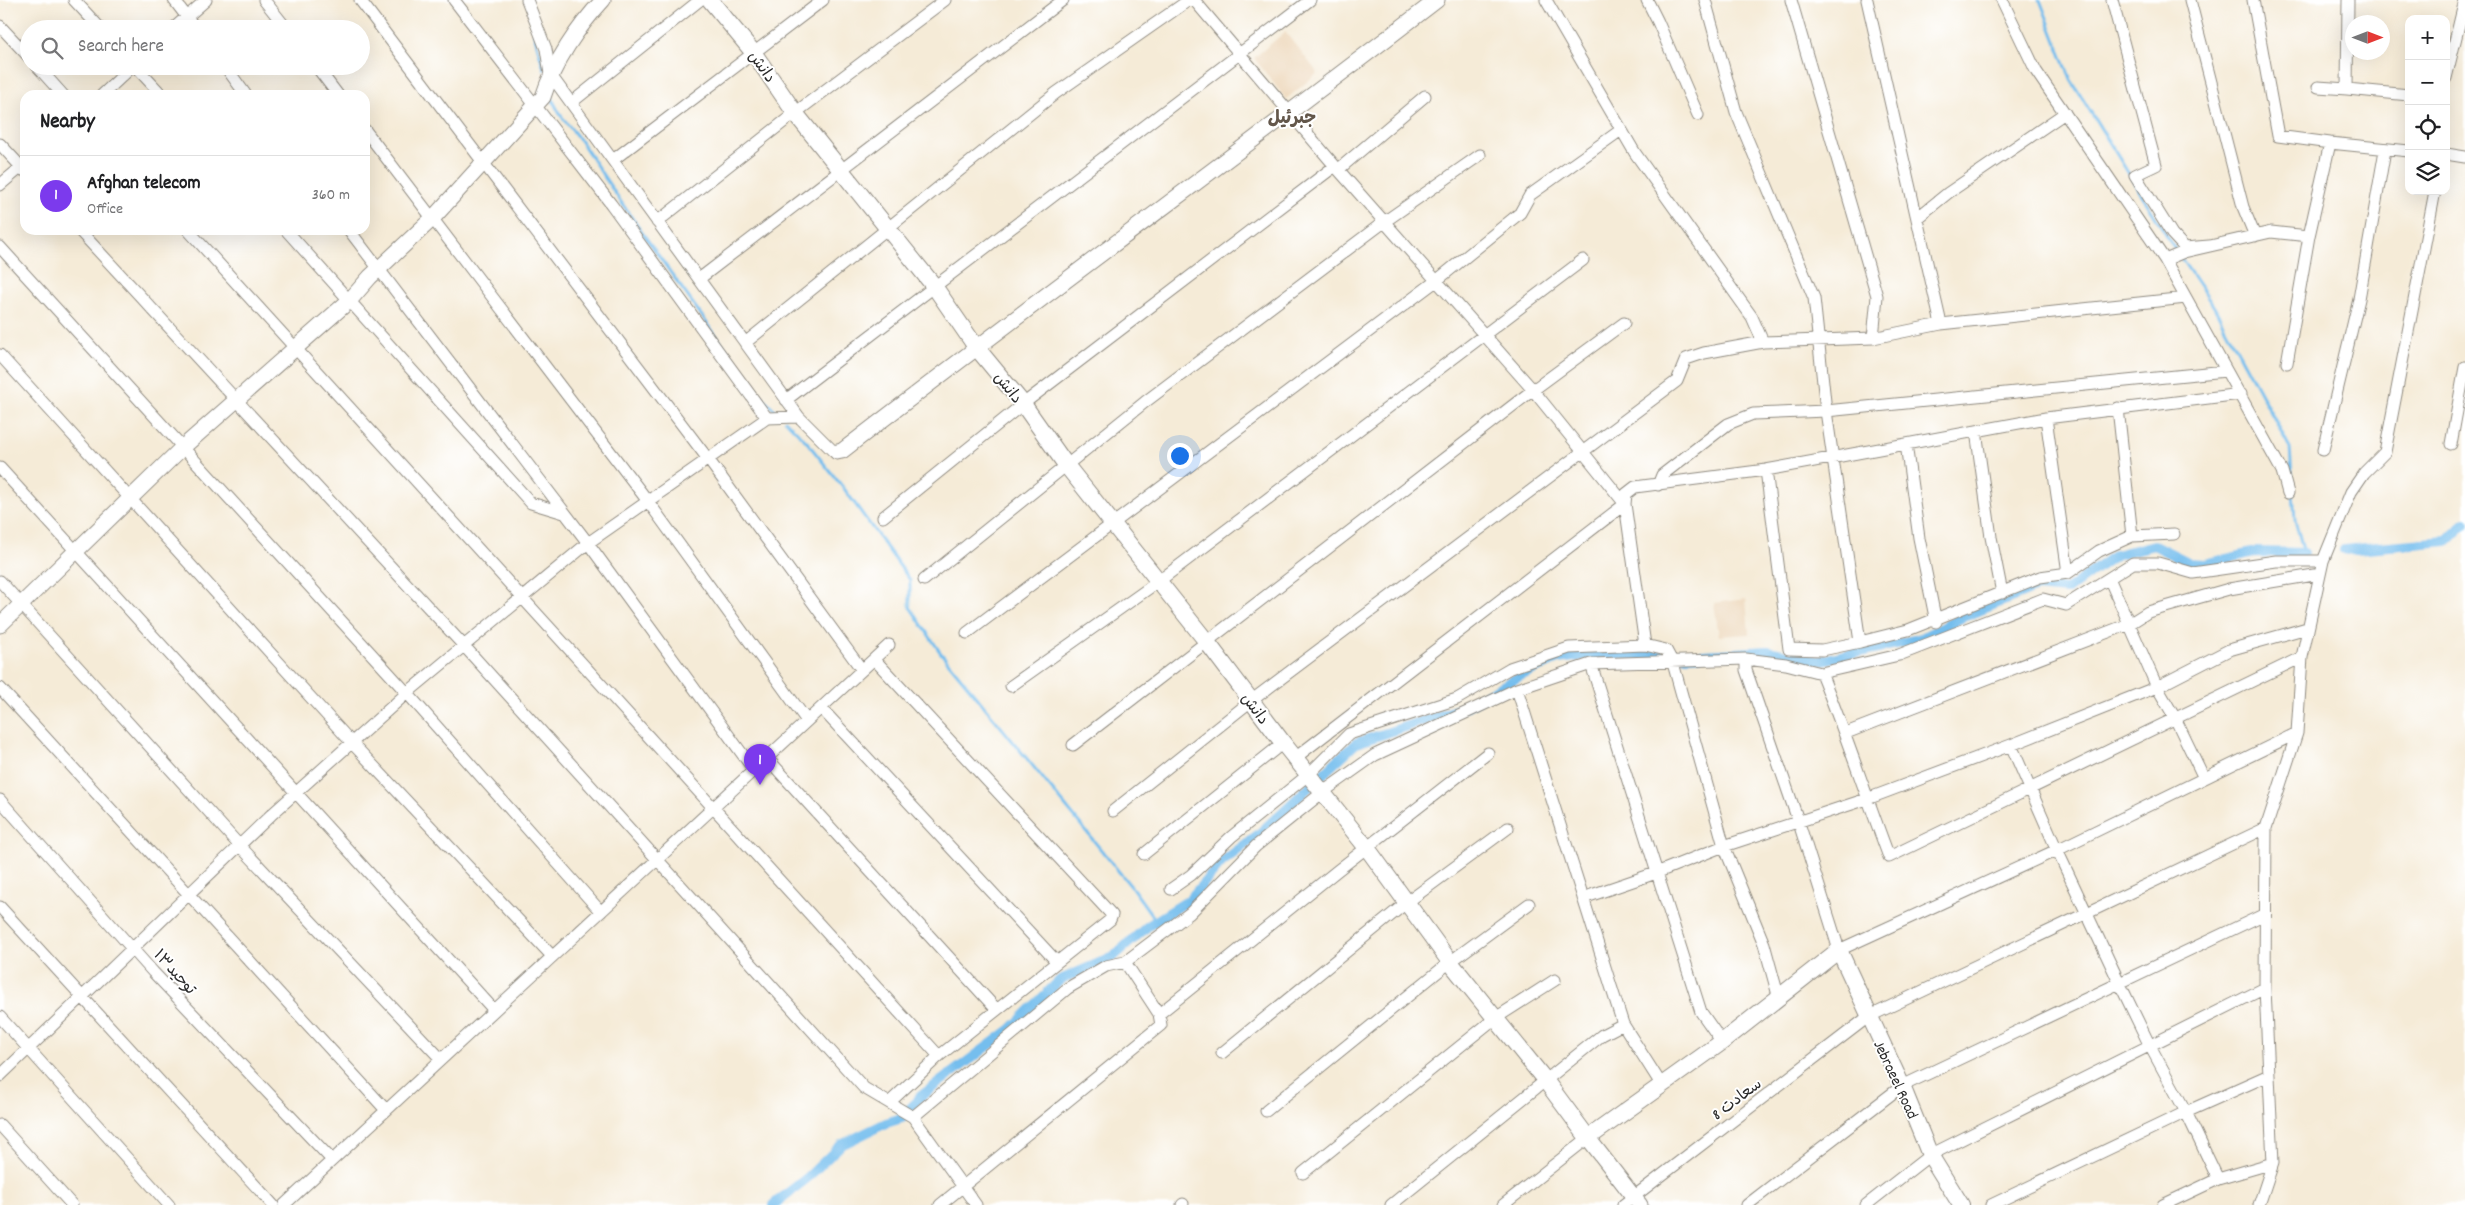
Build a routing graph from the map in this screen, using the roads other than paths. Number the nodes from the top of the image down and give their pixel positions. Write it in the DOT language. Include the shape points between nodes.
graph roads {
  1 [pos="74,0"];
  2 [pos="174,0"];
  3 [pos="206,0"];
  4 [pos="264,0"];
  5 [pos="360,0"];
  6 [pos="454,0"];
  7 [pos="527,0"];
  8 [pos="603,0"];
  9 [pos="700,0"];
  10 [pos="710,0"];
  11 [pos="823,0"];
  12 [pos="945,0"];
  13 [pos="1063,0"];
  14 [pos="1190,0"];
  15 [pos="1194,0"];
  16 [pos="1310,0"];
  17 [pos="1437,0"];
  18 [pos="1546,0"];
  19 [pos="1646,0"];
  20 [pos="1704,0"];
  21 [pos="1791,0"];
  22 [pos="1867,0"];
  23 [pos="2002,0"];
  24 [pos="2112,0"];
  25 [pos="2190,0"];
  26 [pos="2253,0"];
  27 [pos="2348,0"];
  28 [pos="2465,0"];
  29 [pos="187,16"];
  30 [pos="93,20"];
  31 [pos="183,20"];
  32 [pos="190,20"];
  33 [pos="279,20"];
  34 [pos="0,26"];
  35 [pos="20,47"];
  36 [pos="753,52"];
  37 [pos="1240,54"];
  38 [pos="2450,62"];
  39 [pos="550,74"];
  40 [pos="45,75"];
  41 [pos="124,75"];
  42 [pos="143,75"];
  43 [pos="231,75"];
  44 [pos="323,75"];
  45 [pos="2318,87"];
  46 [pos="2347,89"];
  47 [pos="59,90"];
  48 [pos="108,90"];
  49 [pos="157,90"];
  50 [pos="242,90"];
  51 [pos="334,90"];
  52 [pos="2405,95"];
  53 [pos="1425,96"];
  54 [pos="539,100"];
  55 [pos="572,103"];
  56 [pos="795,112"];
  57 [pos="2065,112"];
  58 [pos="1290,114"];
  59 [pos="1698,115"];
  60 [pos="1621,130"];
  61 [pos="370,136"];
  62 [pos="2330,143"];
  63 [pos="0,144"];
  64 [pos="2385,150"];
  65 [pos="2405,151"];
  66 [pos="1480,155"];
  67 [pos="2450,155"];
  68 [pos="2465,157"];
  69 [pos="613,160"];
  70 [pos="484,162"];
  71 [pos="20,164"];
  72 [pos="1337,168"];
  73 [pos="841,170"];
  74 [pos="20,171"];
  75 [pos="0,185"];
  76 [pos="2434,195"];
  77 [pos="433,218"];
  78 [pos="1917,218"];
  79 [pos="657,222"];
  80 [pos="1384,222"];
  81 [pos="889,228"];
  82 [pos="84,235"];
  83 [pos="193,235"];
  84 [pos="291,235"];
  85 [pos="353,235"];
  86 [pos="2255,236"];
  87 [pos="2309,236"];
  88 [pos="2209,246"];
  89 [pos="0,247"];
  90 [pos="1583,260"];
  91 [pos="2166,260"];
  92 [pos="378,269"];
  93 [pos="699,279"];
  94 [pos="1436,281"];
  95 [pos="934,286"];
  96 [pos="2186,298"];
  97 [pos="350,300"];
  98 [pos="1624,323"];
  99 [pos="1941,324"];
  100 [pos="1483,335"];
  101 [pos="1819,338"];
  102 [pos="1873,338"];
  103 [pos="1763,342"];
  104 [pos="746,343"];
  105 [pos="296,346"];
  106 [pos="976,347"];
  107 [pos="0,355"];
  108 [pos="2287,363"];
  109 [pos="2465,367"];
  110 [pos="2226,371"];
  111 [pos="1533,390"];
  112 [pos="2241,394"];
  113 [pos="237,400"];
  114 [pos="786,400"];
  115 [pos="1023,404"];
  116 [pos="2118,408"];
  117 [pos="1826,411"];
  118 [pos="799,417"];
  119 [pos="767,418"];
  120 [pos="2046,418"];
  121 [pos="1976,431"];
  122 [pos="1906,444"];
  123 [pos="2451,444"];
  124 [pos="182,448"];
  125 [pos="2323,450"];
  126 [pos="1583,451"];
  127 [pos="838,452"];
  128 [pos="1834,458"];
  129 [pos="708,459"];
  130 [pos="1066,465"];
  131 [pos="0,468"];
  132 [pos="1766,470"];
  133 [pos="1658,485"];
  134 [pos="2288,493"];
  135 [pos="128,498"];
  136 [pos="647,500"];
  137 [pos="1625,504"];
  138 [pos="564,513"];
  139 [pos="884,517"];
  140 [pos="1112,524"];
  141 [pos="2174,534"];
  142 [pos="2132,536"];
  143 [pos="588,543"];
  144 [pos="76,551"];
  145 [pos="2323,561"];
  146 [pos="2068,573"];
  147 [pos="2320,574"];
  148 [pos="2109,578"];
  149 [pos="0,580"];
  150 [pos="924,580"];
  151 [pos="1159,581"];
  152 [pos="2002,593"];
  153 [pos="522,599"];
  154 [pos="22,605"];
  155 [pos="1935,620"];
  156 [pos="2129,624"];
  157 [pos="0,626"];
  158 [pos="2307,628"];
  159 [pos="968,634"];
  160 [pos="1207,642"];
  161 [pos="1860,642"];
  162 [pos="889,645"];
  163 [pos="1645,645"];
  164 [pos="465,647"];
  165 [pos="2302,657"];
  166 [pos="874,659"];
  167 [pos="1746,659"];
  168 [pos="1673,663"];
  169 [pos="1592,664"];
  170 [pos="862,670"];
  171 [pos="1821,673"];
  172 [pos="1011,686"];
  173 [pos="2157,687"];
  174 [pos="0,688"];
  175 [pos="1517,689"];
  176 [pos="407,693"];
  177 [pos="1251,701"];
  178 [pos="821,708"];
  179 [pos="2175,718"];
  180 [pos="807,720"];
  181 [pos="1846,733"];
  182 [pos="2297,733"];
  183 [pos="352,743"];
  184 [pos="1283,743"];
  185 [pos="1073,745"];
  186 [pos="2011,745"];
  187 [pos="1488,753"];
  188 [pos="767,758"];
  189 [pos="1295,758"];
  190 [pos="754,770"];
  191 [pos="1308,775"];
  192 [pos="2204,778"];
  193 [pos="2030,790"];
  194 [pos="296,792"];
  195 [pos="1323,792"];
  196 [pos="1866,799"];
  197 [pos="0,800"];
  198 [pos="714,807"];
  199 [pos="1112,811"];
  200 [pos="1799,822"];
  201 [pos="1508,828"];
  202 [pos="2266,828"];
  203 [pos="239,845"];
  204 [pos="1724,846"];
  205 [pos="1366,848"];
  206 [pos="2057,850"];
  207 [pos="1144,854"];
  208 [pos="658,859"];
  209 [pos="1656,873"];
  210 [pos="1171,889"];
  211 [pos="189,895"];
  212 [pos="1583,898"];
  213 [pos="1406,904"];
  214 [pos="1529,904"];
  215 [pos="0,908"];
  216 [pos="601,912"];
  217 [pos="2087,914"];
  218 [pos="2265,914"];
  219 [pos="134,948"];
  220 [pos="1839,950"];
  221 [pos="552,956"];
  222 [pos="1057,962"];
  223 [pos="1125,962"];
  224 [pos="1450,962"];
  225 [pos="1555,980"];
  226 [pos="2119,982"];
  227 [pos="2265,988"];
  228 [pos="1778,996"];
  229 [pos="82,997"];
  230 [pos="494,1010"];
  231 [pos="997,1010"];
  232 [pos="1158,1014"];
  233 [pos="0,1017"];
  234 [pos="1868,1017"];
  235 [pos="1494,1019"];
  236 [pos="1623,1024"];
  237 [pos="1722,1042"];
  238 [pos="2149,1044"];
  239 [pos="28,1048"];
  240 [pos="1222,1053"];
  241 [pos="939,1056"];
  242 [pos="441,1060"];
  243 [pos="2270,1075"];
  244 [pos="0,1076"];
  245 [pos="1546,1080"];
  246 [pos="1661,1084"];
  247 [pos="1902,1086"];
  248 [pos="890,1102"];
  249 [pos="386,1110"];
  250 [pos="1266,1111"];
  251 [pos="2186,1112"];
  252 [pos="913,1117"];
  253 [pos="0,1125"];
  254 [pos="1588,1138"];
  255 [pos="1930,1155"];
  256 [pos="332,1160"];
  257 [pos="2273,1163"];
  258 [pos="1303,1173"];
  259 [pos="2218,1179"];
  260 [pos="962,1187"];
  261 [pos="1632,1202"];
  262 [pos="72,1205"];
  263 [pos="169,1205"];
  264 [pos="273,1205"];
  265 [pos="284,1205"];
  266 [pos="940,1205"];
  267 [pos="976,1205"];
  268 [pos="1391,1205"];
  269 [pos="1503,1205"];
  270 [pos="1747,1205"];
  271 [pos="1866,1205"];
  272 [pos="1961,1205"];
  273 [pos="1991,1205"];
  274 [pos="2163,1205"];
  275 [pos="2259,1205"];
  1 -- 30 [label="street"];
  2 -- 29 [label="street"];
  3 -- 29 [label="street"];
  4 -- 33 [label="street"];
  5 -- 70 [label="street"];
  6 -- 54 [label="street"];
  7 -- 39 [label="street" via="546,49"];
  8 -- 39 [label="street" via="591,12"];
  9 -- 55 [label="street"];
  10 -- 36 [label="main road, دانش"];
  11 -- 36 [label="street"];
  12 -- 56 [label="street"];
  13 -- 73 [label="street"];
  14 -- 81 [label="street" via="1056,93"];
  15 -- 37 [label="street"];
  16 -- 37 [label="street"];
  17 -- 58 [label="street"];
  18 -- 60 [label="street"];
  19 -- 59 [label="street"];
  20 -- 101 [label="street" via="1736,112 1814,298"];
  21 -- 102 [label="street" via="1877,296"];
  22 -- 78 [label="street"];
  23 -- 57 [label="street" via="2036,71"];
  24 -- 88 [label="street" via="2156,164 2135,175 2172,234 2185,248"];
  25 -- 86 [label="street" via="2243,207"];
  26 -- 62 [label="street" via="2278,136"];
  27 -- 46 [label="street"];
  28 -- 38 [label="street"];
  29 -- 31 [label="street"];
  29 -- 32 [label="street"];
  34 -- 35 [label="street"];
  36 -- 56 [label="main road, دانش"];
  36 -- 69 [label="street"];
  37 -- 58 [label="street"];
  37 -- 95 [label="street"];
  39 -- 54 [label="street"];
  39 -- 55 [label="street"];
  40 -- 47 [label="street"];
  41 -- 48 [label="street"];
  42 -- 49 [label="street"];
  43 -- 50 [label="street"];
  44 -- 51 [label="street"];
  45 -- 46 [label="street"];
  46 -- 52 [label="street"];
  53 -- 72 [label="street"];
  54 -- 70 [label="street"];
  54 -- 119 [label="street"];
  55 -- 69 [label="street"];
  56 -- 73 [label="main road, دانش"];
  56 -- 79 [label="street"];
  57 -- 78 [label="street"];
  57 -- 91 [label="street"];
  58 -- 72 [label="street"];
  58 -- 106 [label="street"];
  60 -- 94 [label="street" via="1530,195 1520,213"];
  60 -- 103 [label="street" via="1752,317"];
  61 -- 77 [label="street"];
  62 -- 64 [label="street"];
  62 -- 87 [label="street"];
  63 -- 71 [label="street"];
  64 -- 65 [label="street"];
  64 -- 125 [label="street" via="2359,299"];
  66 -- 80 [label="street"];
  67 -- 68 [label="street"];
  69 -- 79 [label="street"];
  70 -- 77 [label="street"];
  70 -- 129 [label="street"];
  72 -- 80 [label="street"];
  72 -- 115 [label="street"];
  73 -- 81 [label="main road, دانش"];
  73 -- 93 [label="street"];
  74 -- 75 [label="street"];
  76 -- 145 [label="street" via="2385,452 2351,492"];
  77 -- 92 [label="street"];
  77 -- 136 [label="street"];
  78 -- 99 [label="street"];
  79 -- 93 [label="street"];
  80 -- 94 [label="street"];
  80 -- 130 [label="street"];
  81 -- 95 [label="main road, دانش"];
  81 -- 104 [label="street"];
  82 -- 113 [label="street"];
  83 -- 105 [label="street"];
  84 -- 97 [label="street"];
  85 -- 92 [label="street"];
  86 -- 87 [label="street" via="2271,232"];
  86 -- 88 [label="street"];
  87 -- 108 [label="street"];
  88 -- 91 [label="street"];
  89 -- 124 [label="street"];
  90 -- 100 [label="street"];
  91 -- 96 [label="street"];
  92 -- 97 [label="street"];
  92 -- 138 [label="street"];
  93 -- 104 [label="street"];
  94 -- 100 [label="street"];
  94 -- 140 [label="street"];
  95 -- 106 [label="main road, دانش"];
  95 -- 114 [label="street"];
  96 -- 99 [label="street"];
  96 -- 110 [label="street"];
  97 -- 105 [label="street"];
  97 -- 138 [label="street" via="531,502"];
  98 -- 111 [label="street"];
  99 -- 102 [label="street"];
  100 -- 111 [label="street"];
  100 -- 151 [label="street"];
  101 -- 102 [label="street"];
  101 -- 103 [label="street"];
  101 -- 117 [label="street"];
  103 -- 126 [label="street" via="1686,359 1677,381"];
  104 -- 114 [label="street"];
  105 -- 113 [label="street"];
  105 -- 153 [label="street"];
  106 -- 115 [label="main road, دانش"];
  106 -- 127 [label="street"];
  107 -- 135 [label="street"];
  109 -- 123 [label="street"];
  110 -- 112 [label="street"];
  110 -- 117 [label="street"];
  111 -- 126 [label="street"];
  111 -- 160 [label="street"];
  112 -- 116 [label="street"];
  112 -- 134 [label="street" via="2282,471"];
  113 -- 124 [label="street"];
  113 -- 164 [label="street"];
  114 -- 118 [label="street"];
  115 -- 130 [label="main road, دانش"];
  115 -- 139 [label="street"];
  116 -- 120 [label="street"];
  116 -- 142 [label="street"];
  117 -- 128 [label="street"];
  117 -- 133 [label="street" via="1753,414 1728,424 1662,475"];
  118 -- 119 [label="street"];
  118 -- 127 [label="street" via="833,451"];
  119 -- 129 [label="street"];
  120 -- 121 [label="street"];
  120 -- 146 [label="street"];
  121 -- 122 [label="street"];
  121 -- 152 [label="street"];
  122 -- 128 [label="street"];
  122 -- 155 [label="street"];
  124 -- 135 [label="street"];
  124 -- 176 [label="street"];
  126 -- 137 [label="street"];
  126 -- 177 [label="street"];
  128 -- 132 [label="street"];
  128 -- 161 [label="street"];
  129 -- 136 [label="street"];
  129 -- 170 [label="street"];
  130 -- 140 [label="main road, دانش"];
  130 -- 150 [label="street"];
  131 -- 144 [label="street"];
  132 -- 133 [label="street"];
  132 -- 161 [label="street" via="1789,649 1822,650"];
  133 -- 137 [label="street" via="1634,487 1626,494"];
  135 -- 144 [label="street"];
  135 -- 183 [label="street"];
  136 -- 143 [label="street"];
  136 -- 180 [label="street"];
  137 -- 163 [label="street"];
  137 -- 189 [label="street"];
  138 -- 143 [label="street"];
  140 -- 151 [label="main road, دانش"];
  140 -- 159 [label="street"];
  141 -- 142 [label="street"];
  142 -- 146 [label="street" via="2099,552"];
  143 -- 153 [label="street"];
  143 -- 190 [label="street"];
  144 -- 154 [label="street"];
  144 -- 194 [label="street"];
  145 -- 147 [label="street"];
  145 -- 148 [label="street" via="2276,561 2193,573 2158,563 2133,563"];
  146 -- 152 [label="street" via="2040,577"];
  147 -- 156 [label="street" via="2229,589 2148,612"];
  147 -- 158 [label="street"];
  148 -- 156 [label="street"];
  148 -- 171 [label="street" via="2066,605 2043,599 1899,655"];
  149 -- 154 [label="street"];
  151 -- 160 [label="main road, دانش"];
  151 -- 172 [label="street"];
  152 -- 155 [label="street"];
  153 -- 164 [label="street"];
  153 -- 198 [label="street"];
  154 -- 157 [label="street"];
  154 -- 203 [label="street"];
  155 -- 161 [label="street"];
  156 -- 173 [label="street"];
  156 -- 181 [label="street"];
  158 -- 165 [label="street"];
  158 -- 173 [label="street" via="2229,650"];
  160 -- 177 [label="main road, دانش"];
  160 -- 185 [label="street"];
  162 -- 166 [label="street"];
  163 -- 168 [label="street" via="1666,650"];
  163 -- 191 [label="street" via="1569,648 1510,668 1457,699 1349,734"];
  164 -- 176 [label="street"];
  164 -- 208 [label="street"];
  165 -- 179 [label="street"];
  165 -- 182 [label="street"];
  166 -- 170 [label="street"];
  166 -- 222 [label="street" via="1111,912 1110,920"];
  167 -- 168 [label="street"];
  167 -- 171 [label="street"];
  167 -- 200 [label="street" via="1746,670"];
  168 -- 169 [label="street"];
  168 -- 204 [label="street"];
  169 -- 175 [label="street"];
  169 -- 209 [label="street"];
  170 -- 178 [label="street"];
  171 -- 181 [label="street"];
  173 -- 179 [label="street"];
  173 -- 186 [label="street"];
  174 -- 211 [label="street"];
  175 -- 195 [label="street" via="1375,755"];
  175 -- 212 [label="street"];
  176 -- 183 [label="street"];
  176 -- 216 [label="street"];
  177 -- 184 [label="main road, دانش"];
  177 -- 199 [label="street"];
  178 -- 180 [label="street"];
  178 -- 222 [label="street"];
  179 -- 192 [label="street"];
  179 -- 193 [label="street"];
  180 -- 188 [label="street"];
  181 -- 196 [label="street"];
  182 -- 192 [label="street"];
  182 -- 202 [label="street"];
  183 -- 194 [label="street"];
  183 -- 221 [label="street"];
  184 -- 189 [label="main road, دانش"];
  184 -- 207 [label="street"];
  186 -- 193 [label="street"];
  186 -- 196 [label="street"];
  187 -- 205 [label="street"];
  188 -- 190 [label="street"];
  188 -- 231 [label="street"];
  189 -- 191 [label="main road, دانش"];
  190 -- 198 [label="street"];
  191 -- 195 [label="main road, دانش"];
  191 -- 210 [label="street"];
  192 -- 206 [label="street"];
  193 -- 196 [label="street" via="1889,857"];
  193 -- 206 [label="street"];
  194 -- 203 [label="street"];
  194 -- 230 [label="street"];
  195 -- 205 [label="main road, دانش"];
  195 -- 223 [label="street" via="1256,846 1190,913"];
  196 -- 200 [label="street"];
  197 -- 219 [label="street, توحید۱۳"];
  198 -- 208 [label="street"];
  198 -- 241 [label="street"];
  200 -- 204 [label="street"];
  200 -- 220 [label="street"];
  201 -- 213 [label="street"];
  202 -- 217 [label="street, سعادت 8"];
  202 -- 218 [label="street"];
  203 -- 211 [label="street"];
  203 -- 242 [label="street"];
  204 -- 209 [label="street"];
  204 -- 228 [label="street" via="1764,944"];
  205 -- 213 [label="main road, دانش"];
  205 -- 232 [label="street"];
  206 -- 217 [label="street"];
  206 -- 220 [label="street"];
  208 -- 216 [label="street"];
  208 -- 248 [label="street" via="864,1088"];
  209 -- 212 [label="street"];
  209 -- 237 [label="street" via="1701,1012"];
  211 -- 219 [label="street"];
  211 -- 249 [label="street"];
  212 -- 236 [label="street"];
  213 -- 224 [label="main road, دانش"];
  213 -- 240 [label="street"];
  214 -- 224 [label="street"];
  215 -- 229 [label="street"];
  216 -- 221 [label="street"];
  217 -- 226 [label="street"];
  217 -- 234 [label="street, سعادت 8"];
  218 -- 226 [label="street"];
  218 -- 227 [label="street"];
  219 -- 229 [label="street"];
  219 -- 256 [label="street, توحید۱۳"];
  220 -- 228 [label="main road"];
  220 -- 234 [label="main road, Jebraeel Road"];
  221 -- 230 [label="street"];
  222 -- 231 [label="street"];
  223 -- 232 [label="street"];
  223 -- 252 [label="street" via="1106,966 1068,988"];
  224 -- 235 [label="main road, دانش"];
  224 -- 250 [label="street"];
  225 -- 235 [label="street"];
  226 -- 238 [label="street"];
  226 -- 247 [label="street"];
  227 -- 238 [label="street"];
  227 -- 243 [label="street"];
  228 -- 237 [label="main road"];
  229 -- 239 [label="street"];
  229 -- 264 [label="street"];
  230 -- 242 [label="street"];
  231 -- 241 [label="street"];
  232 -- 260 [label="street" via="1161,1025"];
  233 -- 239 [label="street"];
  234 -- 247 [label="main road, Jebraeel Road"];
  234 -- 261 [label="street, سعادت 8"];
  235 -- 245 [label="main road, دانش"];
  235 -- 258 [label="street"];
  236 -- 245 [label="street" via="1602,1035"];
  236 -- 246 [label="street"];
  237 -- 246 [label="main road"];
  238 -- 251 [label="street"];
  238 -- 255 [label="street"];
  239 -- 244 [label="street"];
  239 -- 263 [label="street"];
  241 -- 248 [label="street"];
  242 -- 249 [label="street"];
  243 -- 251 [label="street"];
  243 -- 257 [label="street"];
  245 -- 254 [label="main road, دانش"];
  245 -- 268 [label="street"];
  246 -- 254 [label="main road"];
  247 -- 255 [label="main road, Jebraeel Road"];
  247 -- 270 [label="street"];
  248 -- 252 [label="street"];
  249 -- 256 [label="street"];
  251 -- 259 [label="street"];
  251 -- 273 [label="street"];
  252 -- 260 [label="street"];
  253 -- 262 [label="street"];
  254 -- 261 [label="street"];
  254 -- 269 [label="street"];
  255 -- 271 [label="street"];
  255 -- 272 [label="main road, Jebraeel Road"];
  256 -- 265 [label="street"];
  257 -- 259 [label="street"];
  257 -- 275 [label="street"];
  259 -- 274 [label="street"];
  260 -- 266 [label="street"];
  260 -- 267 [label="street"];
}
